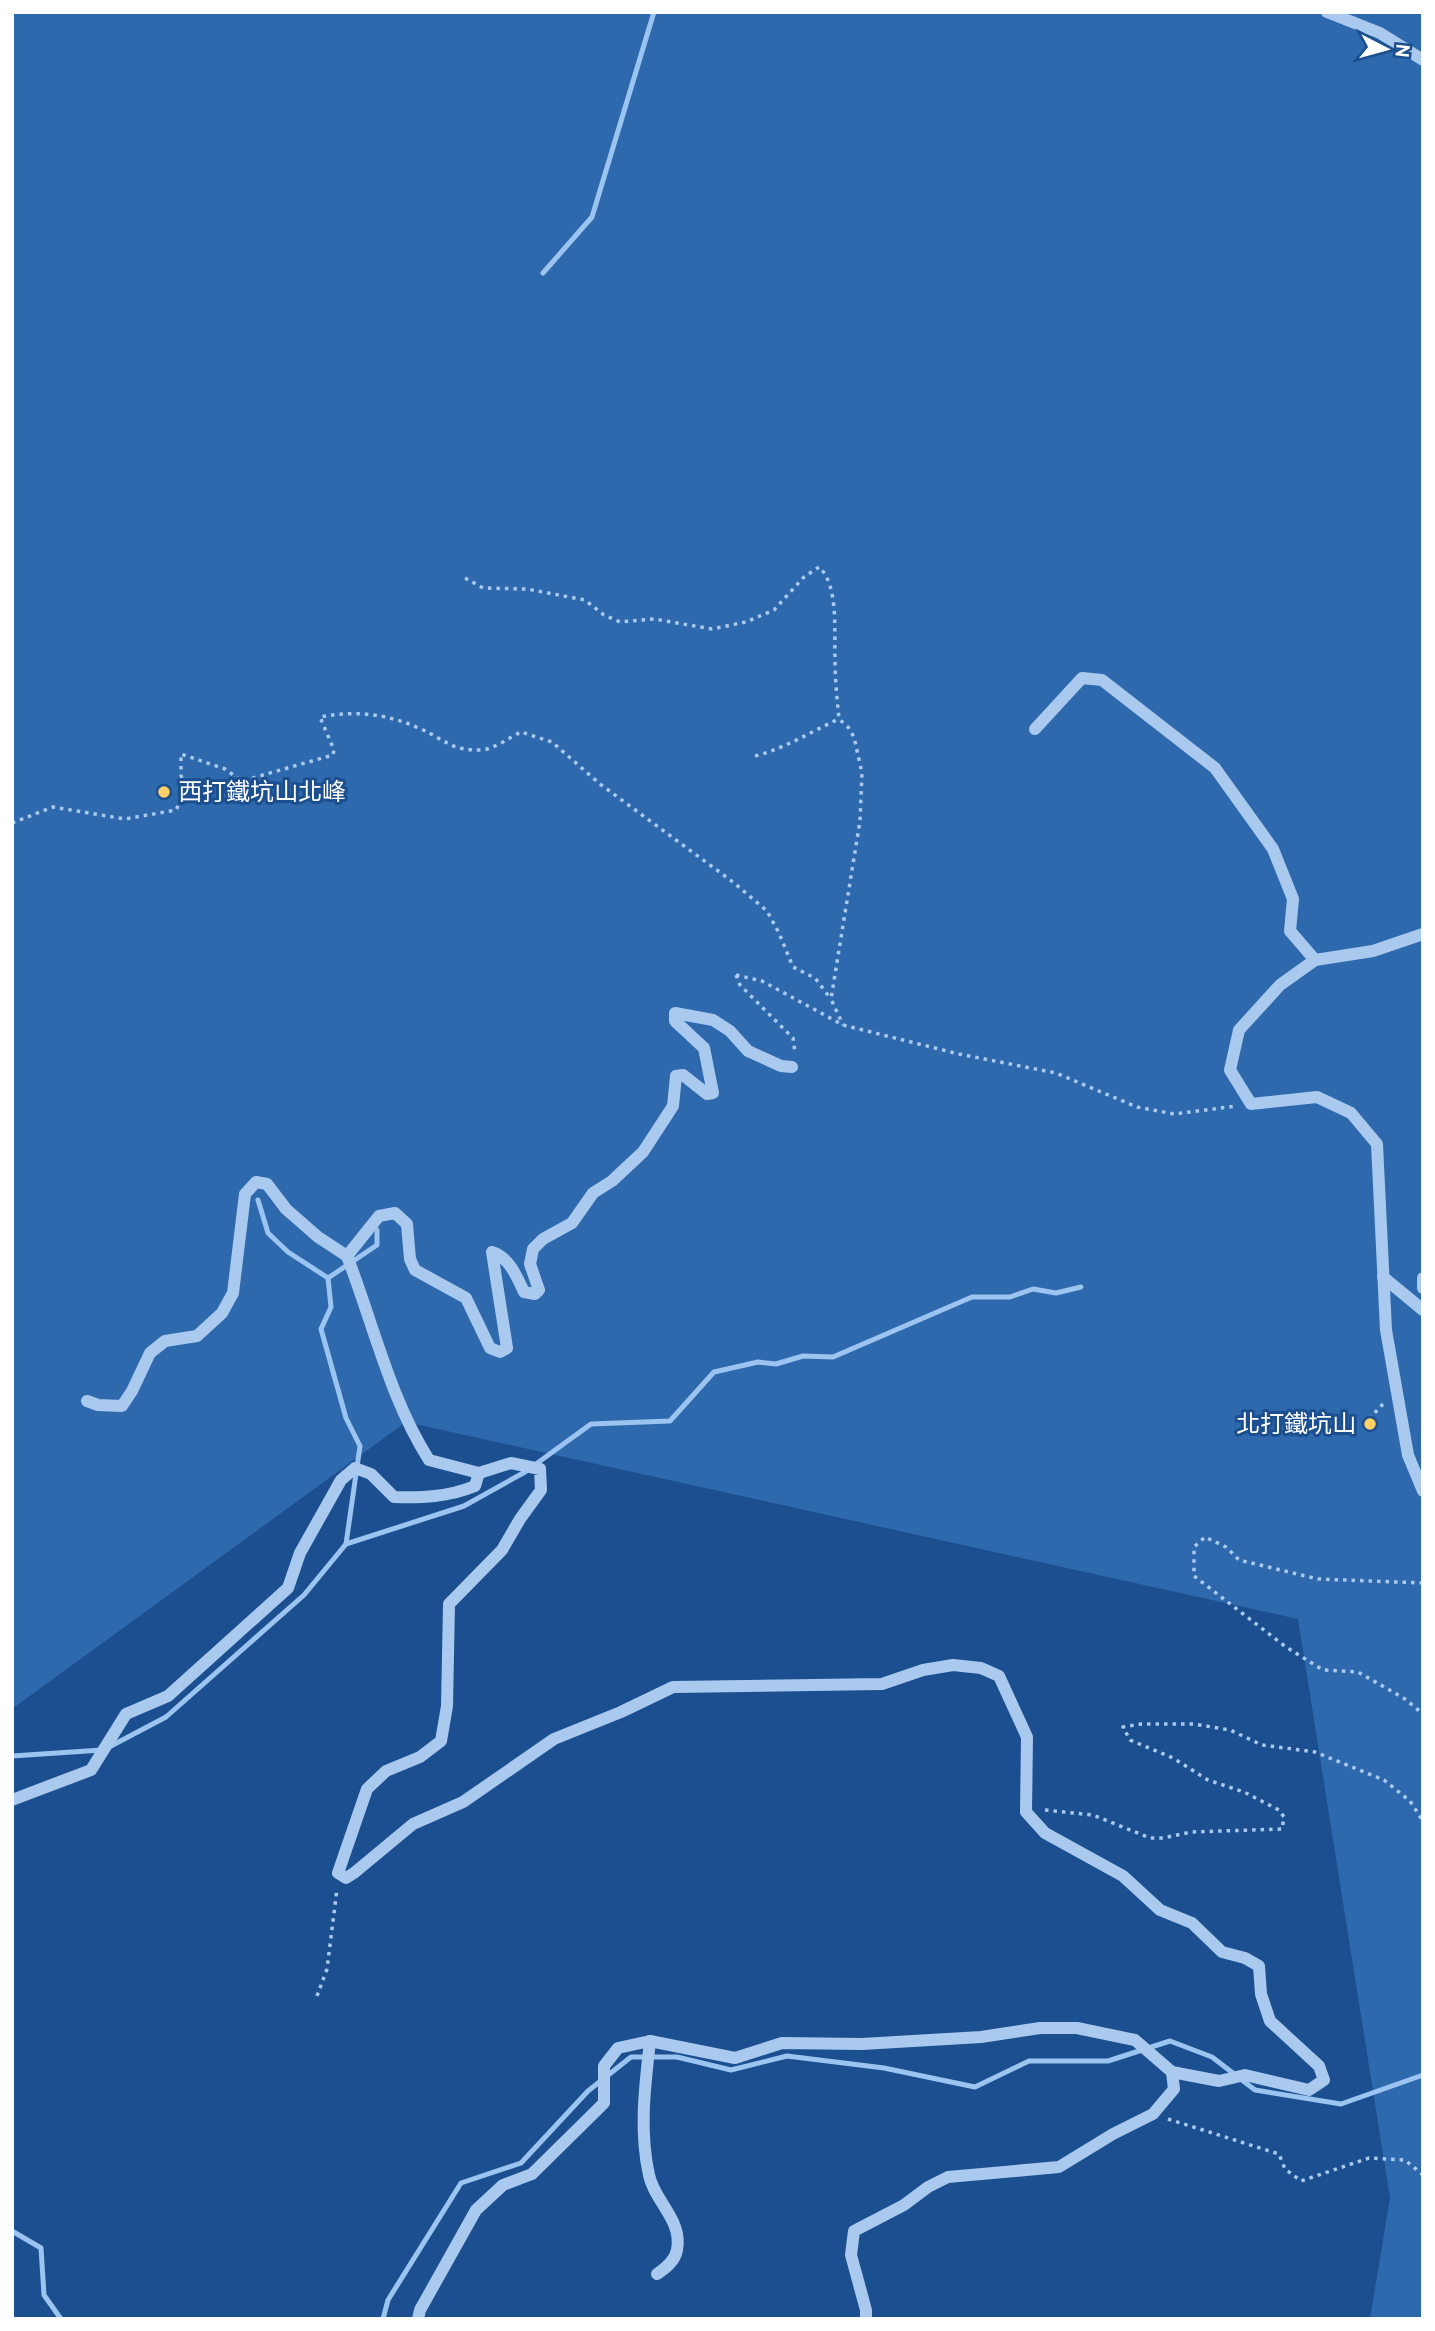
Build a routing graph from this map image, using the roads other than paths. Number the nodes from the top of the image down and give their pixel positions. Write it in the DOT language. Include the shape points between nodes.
graph roads {
  1 [pos="1327,12"];
  2 [pos="1423,60"];
  3 [pos="1035,729"];
  4 [pos="1423,934"];
  5 [pos="1315,960"];
  6 [pos="792,1068"];
  7 [pos="347,1256"];
  8 [pos="1383,1277"];
  9 [pos="1423,1278"];
  10 [pos="1423,1288"];
  11 [pos="1423,1310"];
  12 [pos="87,1401"];
  13 [pos="478,1473"];
  14 [pos="1423,1491"];
  15 [pos="12,1800"];
  16 [pos="650,2041"];
  17 [pos="1172,2072"];
  18 [pos="657,2274"];
  19 [pos="418,2319"];
  20 [pos="866,2319"];
  1 -- 2 [label="street" via="1380,33"];
  3 -- 5 [label="street" via="1082,678 1102,680 1215,768 1273,849 1293,900 1290,930"];
  4 -- 5 [label="street" via="1373,951"];
  5 -- 8 [label="street" via="1280,985 1239,1030 1230,1070 1251,1104 1317,1097 1351,1113 1377,1144"];
  6 -- 7 [label="street" via="748,1051 713,1020 675,1013 675,1021 704,1048 713,1093 703,1092 683,1074 676,1076 673,1106 643,1152 593,1193 572,1223 533,1249 530,1264 539,1290 535,1294 524,1292 514,1271 492,1252 507,1349 500,1352 490,1348 466,1298 415,1270 407,1224 395,1213 379,1216"];
  7 -- 12 [label="street" via="286,1209 267,1184 256,1182 245,1194 233,1293 222,1313 197,1336 165,1341 150,1353 122,1406"];
  7 -- 13 [label="street" via="416,1440 429,1460"];
  8 -- 11 [label="street"];
  8 -- 14 [label="street" via="1386,1331 1408,1455"];
  9 -- 10 [label="street"];
  13 -- 15 [label="street" via="475,1486 422,1499 394,1497 371,1474 355,1468 341,1480 307,1541 288,1588 168,1696 126,1714 91,1770"];
  13 -- 17 [label="street" via="511,1463 540,1469 541,1490 502,1550 449,1604 447,1706 441,1741 420,1757 386,1771 367,1789 338,1873 346,1878 413,1824 463,1802 554,1739 673,1687 882,1684 953,1665 981,1668 999,1676 1027,1737 1026,1812 1045,1833 1123,1876 1160,1910 1192,1923 1222,1952 1259,1966 1261,1994 1270,2021 1319,2066 1324,2080 1309,2090 1245,2075 1219,2081"];
  16 -- 17 [label="street" via="735,2058 782,2043 981,2037 1077,2028 1135,2040"];
  16 -- 18 [label="street" via="642,2115 649,2178 674,2223 678,2249 671,2264"];
  16 -- 19 [label="street" via="618,2048 604,2066 604,2103 532,2174 503,2185 476,2210"];
  17 -- 20 [label="street" via="1174,2090 1153,2114 1059,2167 948,2177 854,2231 851,2255"];
}
